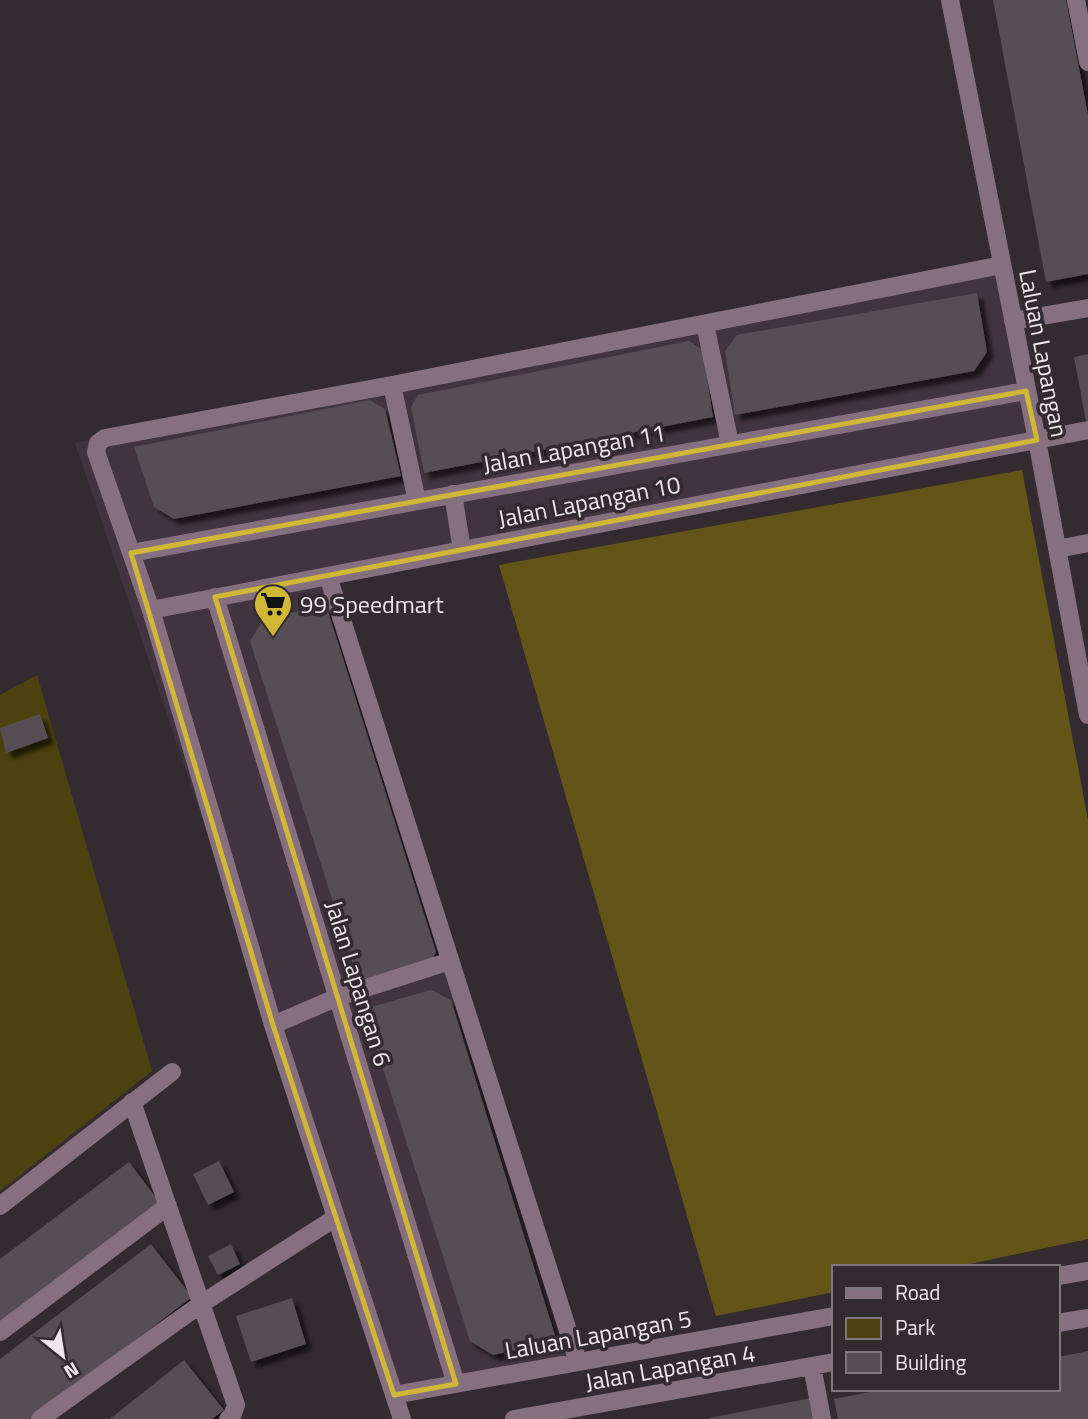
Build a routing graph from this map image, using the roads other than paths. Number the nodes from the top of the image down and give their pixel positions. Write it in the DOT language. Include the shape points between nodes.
graph roads {
  1 [pos="950,0"];
  2 [pos="1076,0"];
  3 [pos="1088,62"];
  4 [pos="1002,265"];
  5 [pos="1088,308"];
  6 [pos="1013,321"];
  7 [pos="705,324"];
  8 [pos="392,385"];
  9 [pos="1026,391"];
  10 [pos="1088,430"];
  11 [pos="1037,440"];
  12 [pos="730,444"];
  13 [pos="453,494"];
  14 [pos="417,501"];
  15 [pos="1088,543"];
  16 [pos="1057,549"];
  17 [pos="462,550"];
  18 [pos="131,553"];
  19 [pos="328,576"];
  20 [pos="215,597"];
  21 [pos="151,610"];
  22 [pos="1083,660"];
  23 [pos="1088,715"];
  24 [pos="450,961"];
  25 [pos="338,997"];
  26 [pos="273,1025"];
  27 [pos="172,1072"];
  28 [pos="132,1102"];
  29 [pos="0,1206"];
  30 [pos="168,1206"];
  31 [pos="335,1218"];
  32 [pos="1088,1271"];
  33 [pos="1060,1276"];
  34 [pos="201,1304"];
  35 [pos="832,1316"];
  36 [pos="1088,1318"];
  37 [pos="1060,1323"];
  38 [pos="0,1332"];
  39 [pos="578,1362"];
  40 [pos="832,1362"];
  41 [pos="812,1366"];
  42 [pos="456,1384"];
  43 [pos="394,1395"];
  44 [pos="40,1419"];
  45 [pos="228,1419"];
  46 [pos="402,1419"];
  47 [pos="514,1419"];
  48 [pos="822,1419"];
  1 -- 4 [label="street, Laluan Lapangan"];
  2 -- 3 [label="street"];
  4 -- 6 [label="street, Laluan Lapangan"];
  4 -- 7 [label="street"];
  5 -- 6 [label="street"];
  6 -- 9 [label="street, Laluan Lapangan"];
  7 -- 8 [label="street"];
  7 -- 12 [label="street"];
  8 -- 14 [label="street"];
  8 -- 18 [label="street" via="105,438 96,452"];
  9 -- 11 [label="street, Laluan Lapangan"];
  9 -- 12 [label="street, Jalan Lapangan 11"];
  10 -- 11 [label="street, Jalan Lapangan 10"];
  11 -- 16 [label="street, Laluan Lapangan"];
  11 -- 17 [label="street, Jalan Lapangan 10"];
  12 -- 13 [label="street, Jalan Lapangan 11"];
  13 -- 14 [label="street, Jalan Lapangan 11"];
  13 -- 17 [label="street"];
  14 -- 18 [label="street, Jalan Lapangan 11"];
  15 -- 16 [label="street"];
  16 -- 22 [label="street, Laluan Lapangan"];
  17 -- 19 [label="street, Jalan Lapangan 10"];
  18 -- 21 [label="street"];
  19 -- 20 [label="street, Jalan Lapangan 10"];
  19 -- 24 [label="street"];
  20 -- 21 [label="street, Jalan Lapangan 10"];
  20 -- 25 [label="street, Jalan Lapangan 6"];
  21 -- 26 [label="street"];
  22 -- 23 [label="street, Laluan Lapangan"];
  24 -- 25 [label="street"];
  24 -- 39 [label="street"];
  25 -- 26 [label="street"];
  25 -- 42 [label="street, Jalan Lapangan 6"];
  26 -- 31 [label="street"];
  27 -- 28 [label="street"];
  28 -- 29 [label="street"];
  28 -- 30 [label="street"];
  30 -- 34 [label="street"];
  30 -- 38 [label="street"];
  31 -- 34 [label="street"];
  31 -- 43 [label="street"];
  32 -- 33 [label="street"];
  34 -- 44 [label="street"];
  34 -- 45 [label="street" via="236,1405"];
  35 -- 39 [label="street, Laluan Lapangan 5"];
  36 -- 37 [label="street"];
  39 -- 42 [label="street, Laluan Lapangan 5"];
  40 -- 41 [label="street, Jalan Lapangan 4"];
  41 -- 47 [label="street, Jalan Lapangan 4"];
  41 -- 48 [label="street"];
  42 -- 43 [label="street, Laluan Lapangan 5"];
  43 -- 46 [label="street"];
}
